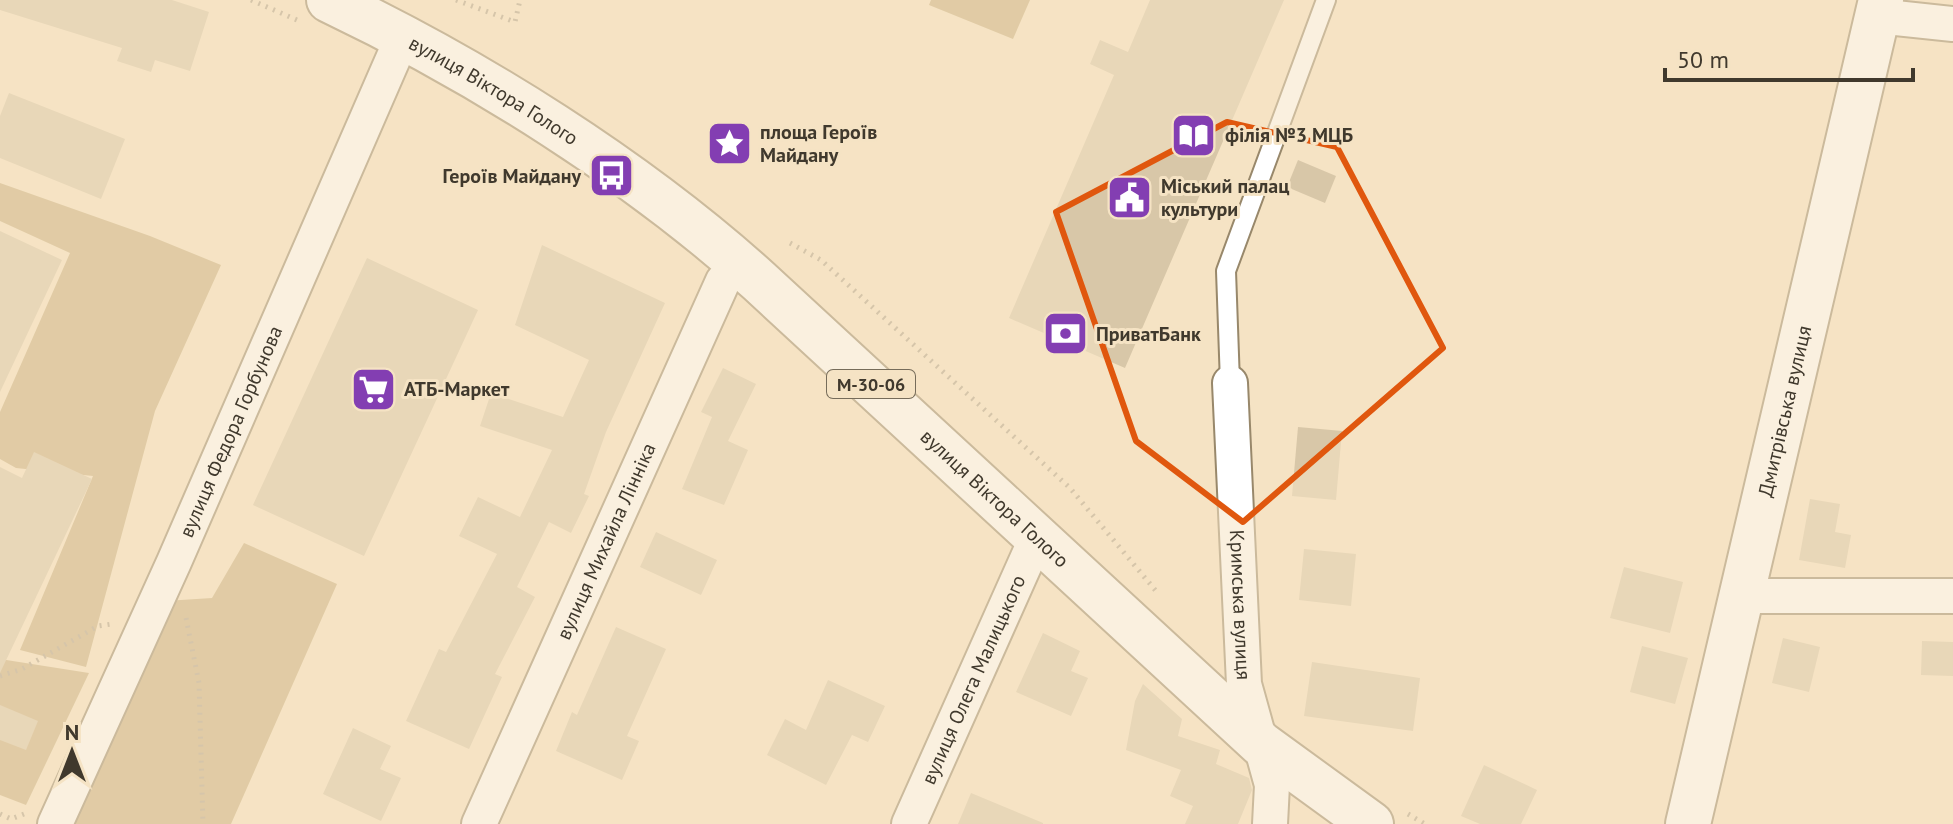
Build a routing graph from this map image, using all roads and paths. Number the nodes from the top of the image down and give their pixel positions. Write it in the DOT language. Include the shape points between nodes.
graph roads {
  1 [pos="251,0"];
  2 [pos="456,0"];
  3 [pos="520,0"];
  4 [pos="1326,0"];
  5 [pos="1879,8"];
  6 [pos="319,13"];
  7 [pos="1953,24"];
  8 [pos="403,36"];
  9 [pos="790,243"];
  10 [pos="739,263"];
  11 [pos="1230,383"];
  12 [pos="1037,537"];
  13 [pos="174,562"];
  14 [pos="1159,594"];
  15 [pos="1740,596"];
  16 [pos="1953,596"];
  17 [pos="148,618"];
  18 [pos="0,676"];
  19 [pos="1261,744"];
  20 [pos="0,814"];
  21 [pos="1385,816"];
  22 [pos="41,818"];
  23 [pos="203,824"];
  24 [pos="479,824"];
  25 [pos="909,824"];
  26 [pos="1270,824"];
  27 [pos="1425,824"];
  28 [pos="1688,824"];
  1 -- 6 [label="path"];
  2 -- 3 [label="path" via="515,22"];
  4 -- 11 [label="lane" via="1226,271"];
  5 -- 7 [label="street"];
  5 -- 15 [label="main road, Дмитрівська вулиця"];
  6 -- 8 [label="main road, вулиця Віктора Голого / М-30-06"];
  8 -- 10 [label="main road, вулиця Віктора Голого / М-30-06" via="540,118"];
  8 -- 13 [label="street, вулиця Федора Горбунова"];
  9 -- 14 [label="path" via="821,260 1070,488"];
  10 -- 12 [label="main road, вулиця Віктора Голого / М-30-06"];
  10 -- 24 [label="street, вулиця Михайла Лінніка" via="723,281"];
  11 -- 19 [label="street, Кримська вулиця" via="1244,684"];
  12 -- 19 [label="main road, вулиця Віктора Голого / М-30-06"];
  12 -- 25 [label="street, вулиця Олега Малицького"];
  13 -- 17 [label="street, вулиця Федора Горбунова"];
  13 -- 23 [label="path" via="199,683"];
  15 -- 16 [label="street"];
  15 -- 28 [label="main road, Дмитрівська вулиця"];
  17 -- 18 [label="path" via="98,626"];
  17 -- 22 [label="street, вулиця Федора Горбунова"];
  19 -- 21 [label="main road, вулиця Віктора Голого / М-30-06"];
  19 -- 26 [label="street, Кримська вулиця" via="1272,785"];
  20 -- 22 [label="path"];
  21 -- 27 [label="path"];
}
